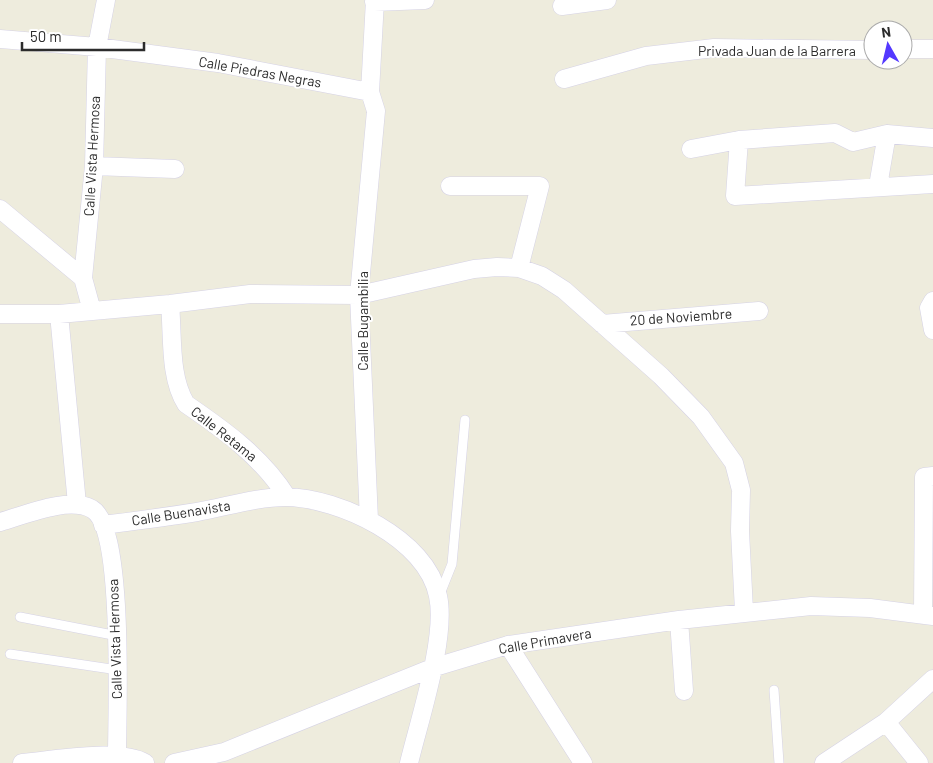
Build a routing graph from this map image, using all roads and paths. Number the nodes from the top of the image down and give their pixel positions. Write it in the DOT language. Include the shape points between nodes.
graph roads {
  1 [pos="106,0"];
  2 [pos="425,0"];
  3 [pos="607,0"];
  4 [pos="374,1"];
  5 [pos="562,6"];
  6 [pos="0,39"];
  7 [pos="98,47"];
  8 [pos="933,49"];
  9 [pos="863,50"];
  10 [pos="913,50"];
  11 [pos="564,79"];
  12 [pos="370,92"];
  13 [pos="887,134"];
  14 [pos="933,138"];
  15 [pos="738,140"];
  16 [pos="691,149"];
  17 [pos="94,166"];
  18 [pos="175,169"];
  19 [pos="933,184"];
  20 [pos="450,186"];
  21 [pos="878,186"];
  22 [pos="0,209"];
  23 [pos="519,268"];
  24 [pos="83,278"];
  25 [pos="360,296"];
  26 [pos="933,301"];
  27 [pos="170,304"];
  28 [pos="92,311"];
  29 [pos="759,311"];
  30 [pos="0,314"];
  31 [pos="59,314"];
  32 [pos="602,324"];
  33 [pos="933,330"];
  34 [pos="466,420"];
  35 [pos="933,476"];
  36 [pos="287,497"];
  37 [pos="77,504"];
  38 [pos="369,520"];
  39 [pos="0,522"];
  40 [pos="103,524"];
  41 [pos="439,597"];
  42 [pos="744,611"];
  43 [pos="928,615"];
  44 [pos="20,617"];
  45 [pos="679,620"];
  46 [pos="118,636"];
  47 [pos="508,645"];
  48 [pos="10,654"];
  49 [pos="432,668"];
  50 [pos="118,670"];
  51 [pos="933,678"];
  52 [pos="774,690"];
  53 [pos="684,691"];
  54 [pos="886,722"];
  55 [pos="117,755"];
  56 [pos="22,763"];
  57 [pos="145,763"];
  58 [pos="174,763"];
  59 [pos="409,763"];
  60 [pos="584,763"];
  61 [pos="779,763"];
  62 [pos="824,763"];
  63 [pos="919,763"];
  1 -- 7 [label="street, Calle Vista Hermosa"];
  2 -- 4 [label="street"];
  3 -- 5 [label="street"];
  4 -- 12 [label="street, Calle Bugambilia"];
  6 -- 7 [label="street, Calle Piedras Negras"];
  7 -- 12 [label="street, Calle Piedras Negras" via="218,63"];
  7 -- 17 [label="street, Calle Vista Hermosa"];
  8 -- 10 [label="street"];
  9 -- 11 [label="street, Privada Juan de la Barrera" via="714,48 646,56"];
  12 -- 25 [label="street, Calle Bugambilia" via="376,111"];
  13 -- 14 [label="street"];
  13 -- 15 [label="street" via="853,142 835,134"];
  13 -- 21 [label="street"];
  15 -- 16 [label="street"];
  15 -- 21 [label="street" via="735,196"];
  17 -- 18 [label="street"];
  17 -- 24 [label="street, Calle Vista Hermosa"];
  19 -- 21 [label="street"];
  20 -- 23 [label="street" via="540,186"];
  22 -- 24 [label="street"];
  23 -- 25 [label="street" via="474,269"];
  23 -- 32 [label="street" via="542,276 564,290"];
  24 -- 28 [label="street, Calle Vista Hermosa"];
  25 -- 27 [label="street" via="250,294"];
  25 -- 38 [label="street, Calle Bugambilia"];
  26 -- 33 [label="street" via="929,308"];
  27 -- 28 [label="street"];
  27 -- 36 [label="street, Calle Retama" via="176,377 186,404 249,451 274,477"];
  28 -- 31 [label="street"];
  29 -- 32 [label="street, 20 de Noviembre"];
  30 -- 31 [label="street"];
  31 -- 37 [label="street"];
  32 -- 42 [label="street" via="701,417 734,463 741,490"];
  34 -- 41 [label="lane" via="452,564"];
  35 -- 43 [label="street" via="924,477"];
  36 -- 38 [label="street, Calle Buenavista" via="329,505"];
  36 -- 40 [label="street, Calle Buenavista"];
  37 -- 39 [label="street"];
  37 -- 40 [label="street" via="94,510"];
  38 -- 41 [label="street" via="399,538 417,555 431,576"];
  40 -- 46 [label="street, Calle Vista Hermosa" via="110,551"];
  41 -- 49 [label="street" via="439,624"];
  42 -- 43 [label="street, Calle Primavera" via="811,606 870,608"];
  42 -- 45 [label="street, Calle Primavera"];
  44 -- 46 [label="lane"];
  45 -- 47 [label="street, Calle Primavera"];
  45 -- 53 [label="street"];
  46 -- 50 [label="street, Calle Vista Hermosa"];
  47 -- 49 [label="street, Calle Primavera"];
  47 -- 60 [label="street"];
  48 -- 50 [label="lane"];
  49 -- 58 [label="street, Calle Primavera" via="224,752"];
  49 -- 59 [label="street"];
  50 -- 55 [label="street, Calle Vista Hermosa"];
  51 -- 54 [label="street"];
  52 -- 61 [label="lane"];
  54 -- 62 [label="street"];
  54 -- 63 [label="street"];
  55 -- 56 [label="street"];
  55 -- 57 [label="street" via="137,758"];
}
